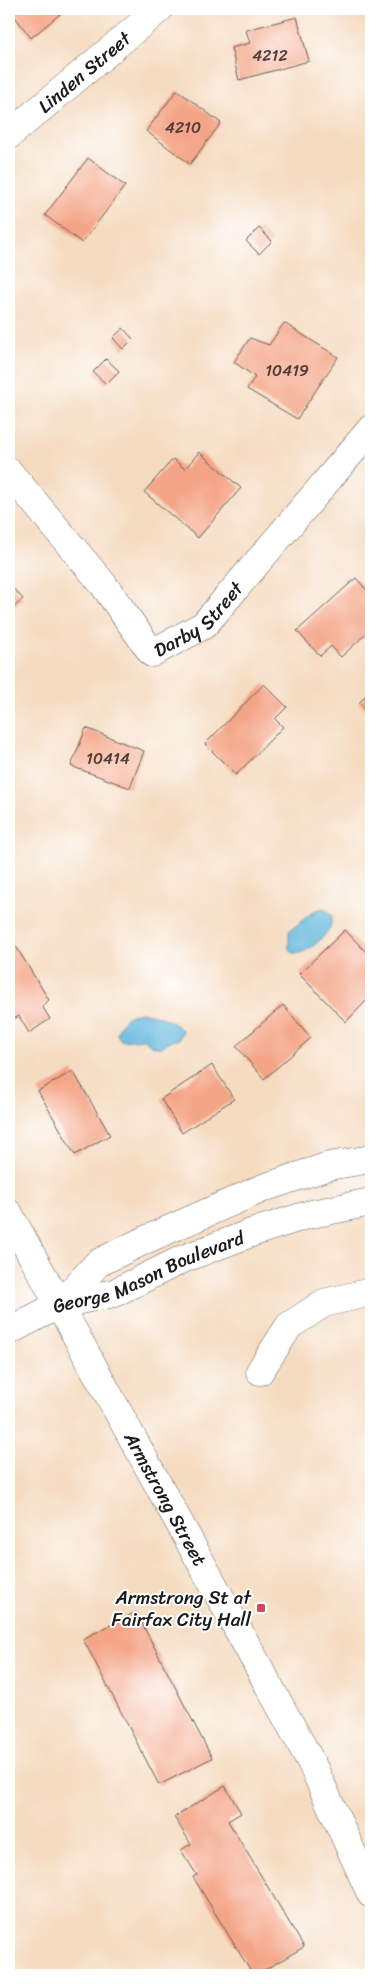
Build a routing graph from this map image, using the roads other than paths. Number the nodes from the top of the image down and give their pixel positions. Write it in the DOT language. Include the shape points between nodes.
graph roads {
  1 [pos="159,9"];
  2 [pos="9,135"];
  3 [pos="371,429"];
  4 [pos="9,472"];
  5 [pos="371,1159"];
  6 [pos="371,1202"];
  7 [pos="9,1214"];
  8 [pos="371,1292"];
  9 [pos="60,1304"];
  10 [pos="9,1331"];
  11 [pos="260,1371"];
  12 [pos="371,1894"];
  1 -- 2 [label="street, Linden Street"];
  3 -- 4 [label="street, Darby Street" via="204,625 152,653 103,584"];
  5 -- 9 [label="street, George Mason Boulevard" via="329,1166 263,1188 145,1240 98,1263"];
  6 -- 9 [label="street, George Mason Boulevard" via="307,1215 251,1232 183,1259 114,1293"];
  7 -- 9 [label="street, Armstrong Street"];
  8 -- 11 [label="street" via="324,1303 289,1326"];
  9 -- 10 [label="street"];
  9 -- 12 [label="street, Armstrong Street" via="311,1762"];
}
